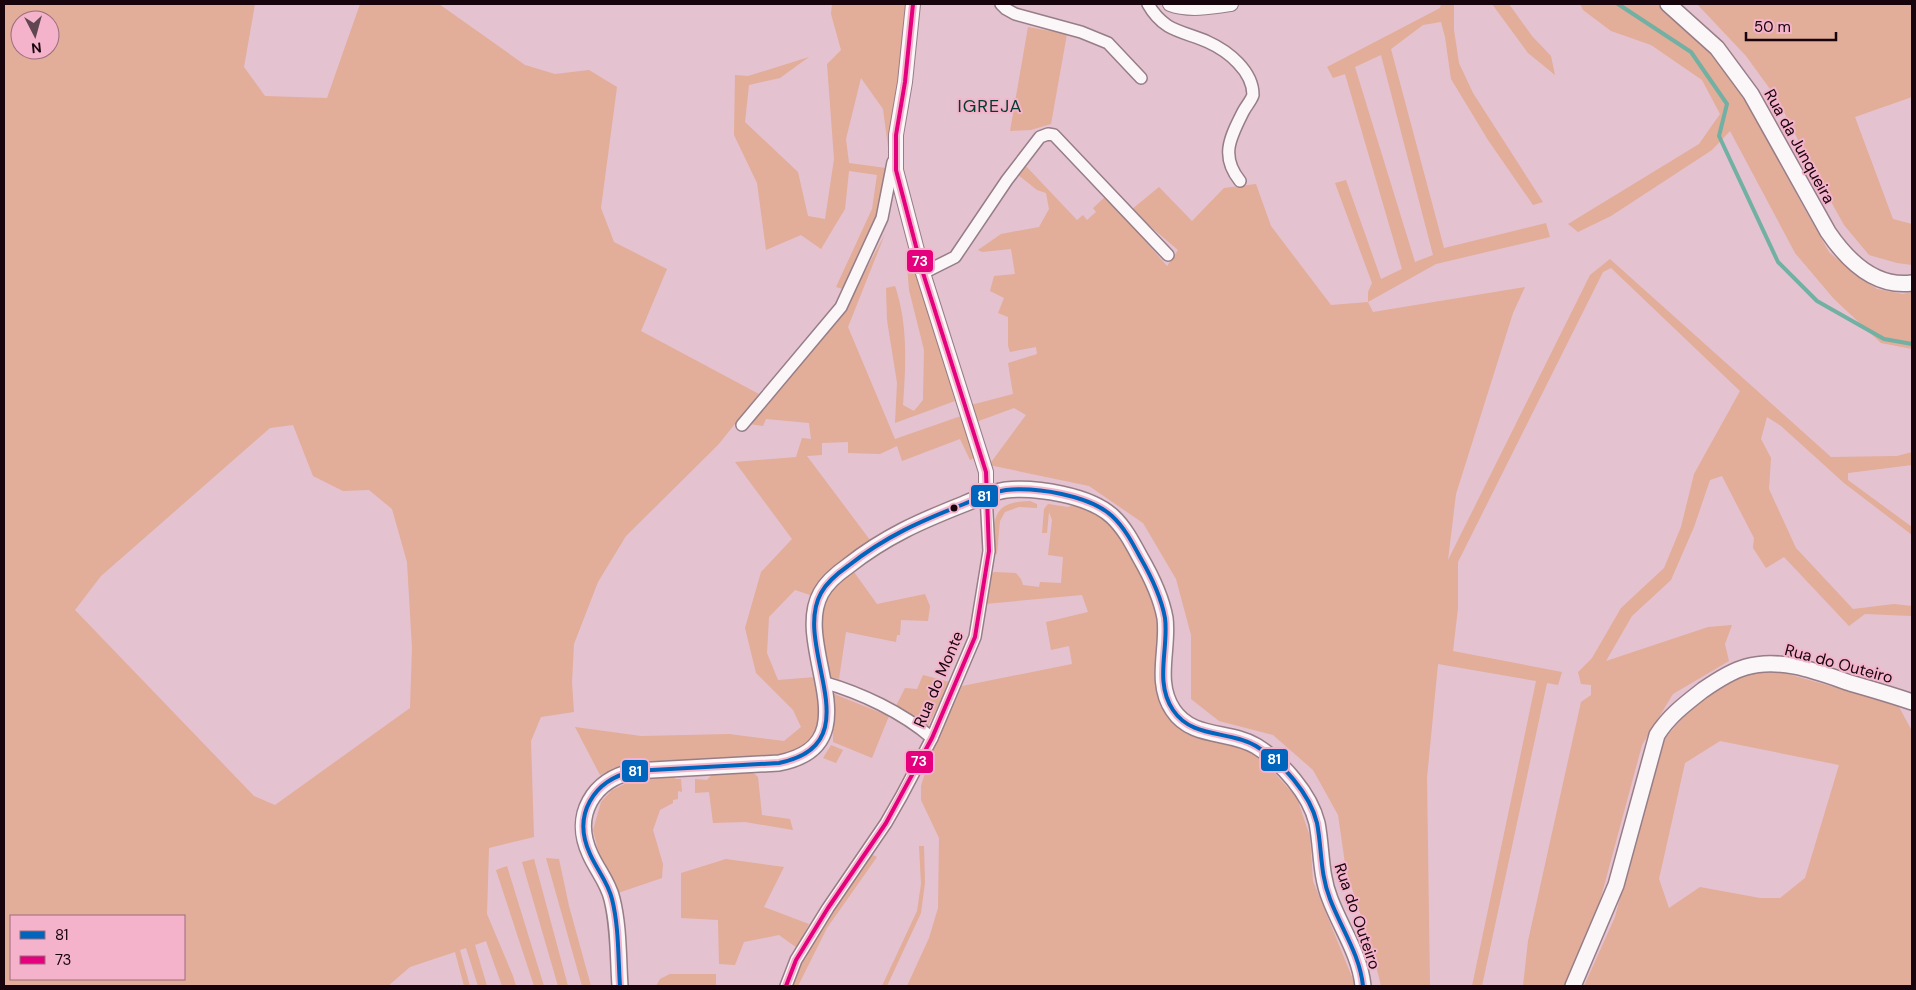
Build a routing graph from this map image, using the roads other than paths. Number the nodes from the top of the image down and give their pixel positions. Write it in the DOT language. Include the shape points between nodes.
graph roads {
  1 [pos="913,4"];
  2 [pos="1001,4"];
  3 [pos="1148,4"];
  4 [pos="1170,4"];
  5 [pos="1230,4"];
  6 [pos="1668,4"];
  7 [pos="1141,78"];
  8 [pos="895,153"];
  9 [pos="1240,181"];
  10 [pos="1168,255"];
  11 [pos="923,273"];
  12 [pos="1912,283"];
  13 [pos="742,425"];
  14 [pos="986,495"];
  15 [pos="823,682"];
  16 [pos="1912,702"];
  17 [pos="932,738"];
  18 [pos="620,986"];
  19 [pos="786,986"];
  20 [pos="1363,986"];
  21 [pos="1573,986"];
  1 -- 8 [label="street"];
  2 -- 7 [label="street" via="1015,14 1108,43"];
  3 -- 9 [label="street" via="1159,20 1168,26 1224,52 1250,80 1253,95 1237,126 1228,154 1230,169"];
  4 -- 5 [label="street" via="1210,7"];
  6 -- 12 [label="main road, Rua da Junqueira" via="1716,48 1751,94 1843,254 1867,273 1884,281"];
  8 -- 11 [label="street" via="896,170"];
  8 -- 13 [label="street" via="882,218 841,307"];
  10 -- 11 [label="street" via="1054,135 1048,134 1040,137 1007,180 955,257"];
  11 -- 14 [label="street" via="986,472"];
  14 -- 15 [label="main road, Rua do Outeiro" via="899,531 859,557 823,589 814,620"];
  14 -- 17 [label="street, Rua do Monte" via="988,551 975,637"];
  14 -- 20 [label="main road, Rua do Outeiro" via="1025,490 1070,496 1101,509 1125,532 1145,565 1162,605 1166,634 1163,678 1169,704 1179,718 1192,727 1257,747 1276,762 1303,792 1312,806 1316,822 1325,884 1357,960"];
  15 -- 17 [label="street" via="877,704 918,726"];
  15 -- 18 [label="main road, Rua do Outeiro" via="824,730 816,747 802,756 779,763 623,773 603,784 592,797 585,813 584,833 614,906"];
  16 -- 21 [label="main road, Rua do Outeiro" via="1813,671 1768,664 1746,666 1686,703 1664,724 1657,736 1616,884"];
  17 -- 19 [label="street, Rua do Monte" via="886,823 796,960"];
}
